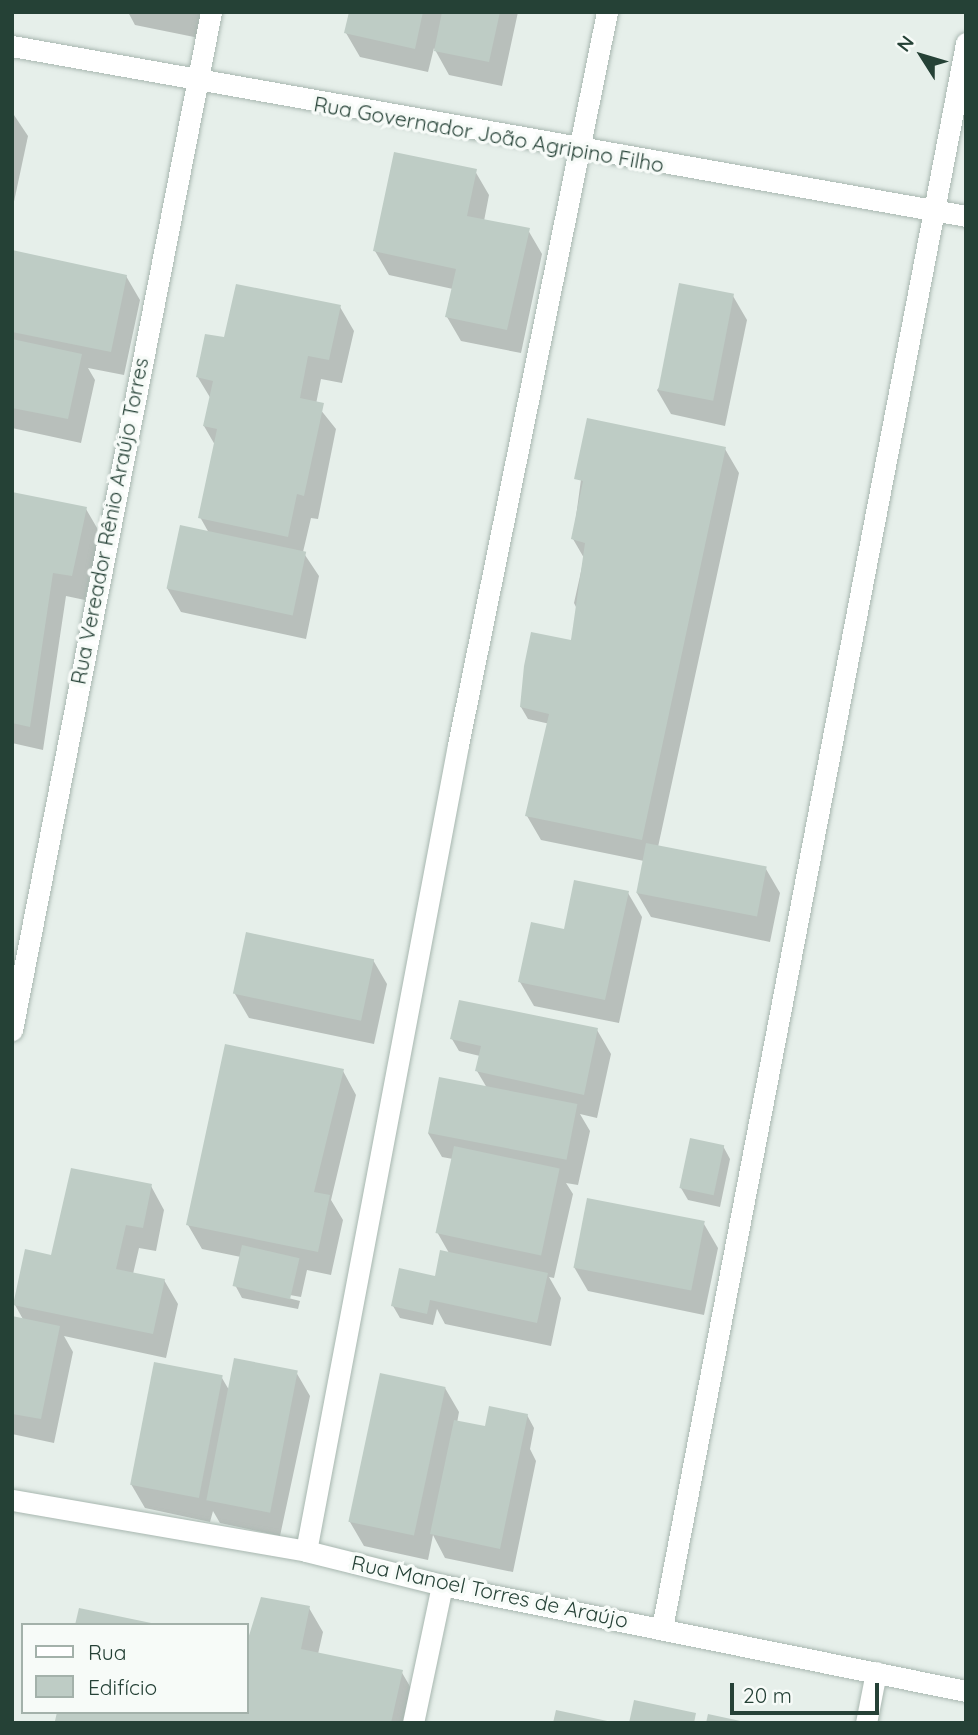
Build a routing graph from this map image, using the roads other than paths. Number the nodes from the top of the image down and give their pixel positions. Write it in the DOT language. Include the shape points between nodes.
graph roads {
  1 [pos="211,12"];
  2 [pos="607,12"];
  3 [pos="966,43"];
  4 [pos="12,46"];
  5 [pos="197,84"];
  6 [pos="581,151"];
  7 [pos="930,206"];
  8 [pos="966,216"];
  9 [pos="12,1030"];
  10 [pos="12,1500"];
  11 [pos="306,1550"];
  12 [pos="442,1585"];
  13 [pos="662,1628"];
  14 [pos="876,1672"];
  15 [pos="966,1691"];
  16 [pos="413,1723"];
  17 [pos="866,1723"];
  1 -- 5 [label="street, Rua Vereador Rênio Araújo Torres"];
  2 -- 6 [label="street"];
  3 -- 7 [label="street"];
  4 -- 5 [label="street, Rua Governador João Agripino Filho"];
  5 -- 6 [label="street, Rua Governador João Agripino Filho"];
  5 -- 9 [label="street, Rua Vereador Rênio Araújo Torres"];
  6 -- 7 [label="street, Rua Governador João Agripino Filho"];
  6 -- 11 [label="street" via="458,745"];
  7 -- 8 [label="street, Rua Governador João Agripino Filho"];
  7 -- 13 [label="street" via="757,1156"];
  10 -- 11 [label="street, Rua Manoel Torres de Araújo"];
  11 -- 12 [label="street, Rua Manoel Torres de Araújo"];
  12 -- 13 [label="street, Rua Manoel Torres de Araújo"];
  12 -- 16 [label="street"];
  13 -- 14 [label="street, Rua Manoel Torres de Araújo"];
  14 -- 15 [label="street, Rua Manoel Torres de Araújo"];
  14 -- 17 [label="street"];
}
